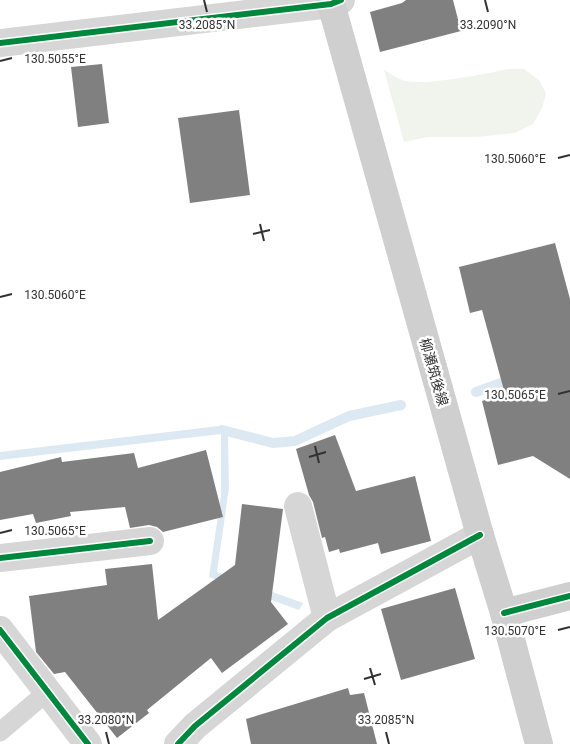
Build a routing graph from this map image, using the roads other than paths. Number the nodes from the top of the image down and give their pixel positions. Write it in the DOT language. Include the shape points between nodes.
graph roads {
  1 [pos="334,1"];
  2 [pos="0,43"];
  3 [pos="298,506"];
  4 [pos="480,535"];
  5 [pos="150,542"];
  6 [pos="0,558"];
  7 [pos="570,596"];
  8 [pos="504,613"];
  9 [pos="327,618"];
  10 [pos="0,630"];
  11 [pos="47,692"];
  12 [pos="0,732"];
  13 [pos="88,744"];
  14 [pos="178,744"];
  15 [pos="539,744"];
  1 -- 2 [label="street"];
  1 -- 4 [label="main road, 柳瀬筑後線"];
  3 -- 9 [label="street"];
  4 -- 8 [label="main road, 柳瀬筑後線"];
  4 -- 9 [label="street"];
  5 -- 6 [label="street"];
  7 -- 8 [label="main road"];
  8 -- 15 [label="main road, 柳瀬筑後線"];
  9 -- 14 [label="street" via="195,726"];
  10 -- 11 [label="street"];
  11 -- 12 [label="lane"];
  11 -- 13 [label="street"];
}
